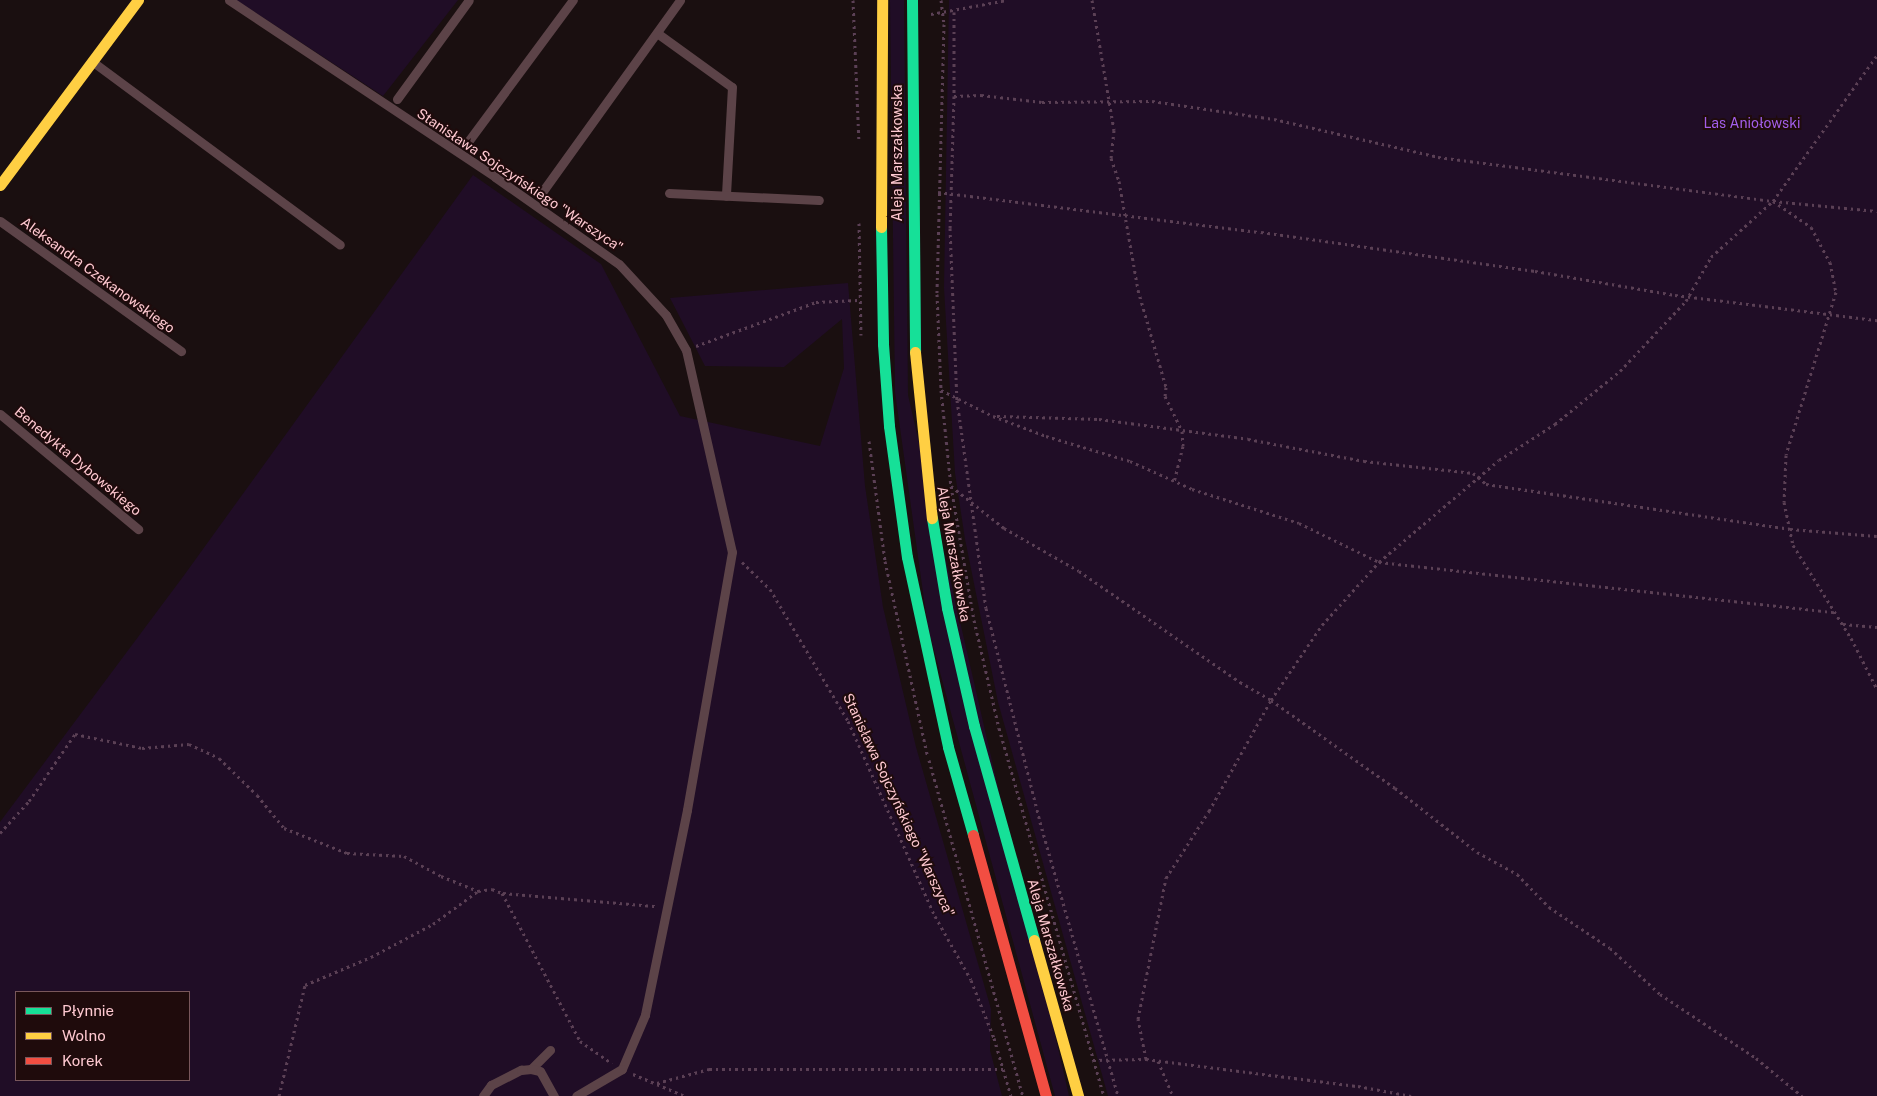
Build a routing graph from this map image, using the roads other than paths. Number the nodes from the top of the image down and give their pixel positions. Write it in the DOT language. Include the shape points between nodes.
graph roads {
  1 [pos="138,0"];
  2 [pos="229,0"];
  3 [pos="469,0"];
  4 [pos="574,0"];
  5 [pos="680,0"];
  6 [pos="882,0"];
  7 [pos="912,0"];
  8 [pos="656,33"];
  9 [pos="92,62"];
  10 [pos="397,99"];
  11 [pos="467,143"];
  12 [pos="0,185"];
  13 [pos="669,193"];
  14 [pos="540,195"];
  15 [pos="726,196"];
  16 [pos="819,200"];
  17 [pos="0,221"];
  18 [pos="340,245"];
  19 [pos="181,351"];
  20 [pos="0,414"];
  21 [pos="138,529"];
  22 [pos="550,1050"];
  23 [pos="531,1068"];
  24 [pos="483,1096"];
  25 [pos="554,1096"];
  26 [pos="576,1096"];
  27 [pos="1046,1096"];
  28 [pos="1078,1096"];
  1 -- 9 [label="main road"];
  2 -- 26 [label="lane, Stanisława Sojczyńskiego \"Warszyca\"" via="495,177 619,264 666,315 686,350 732,552 645,1015 622,1069"];
  3 -- 10 [label="lane"];
  4 -- 11 [label="lane"];
  5 -- 8 [label="lane"];
  6 -- 27 [label="main road, Aleja Marszałkowska" via="883,344 889,426 907,558 948,747"];
  7 -- 28 [label="main road, Aleja Marszałkowska" via="914,342 926,487 947,608 974,726"];
  8 -- 14 [label="lane"];
  8 -- 15 [label="lane" via="732,87"];
  9 -- 12 [label="main road"];
  9 -- 18 [label="lane"];
  13 -- 15 [label="lane"];
  15 -- 16 [label="lane"];
  17 -- 19 [label="lane, Aleksandra Czekanowskiego"];
  20 -- 21 [label="lane, Benedykta Dybowskiego"];
  22 -- 23 [label="lane"];
  23 -- 24 [label="lane" via="491,1085"];
  23 -- 25 [label="lane" via="540,1072"];
}
